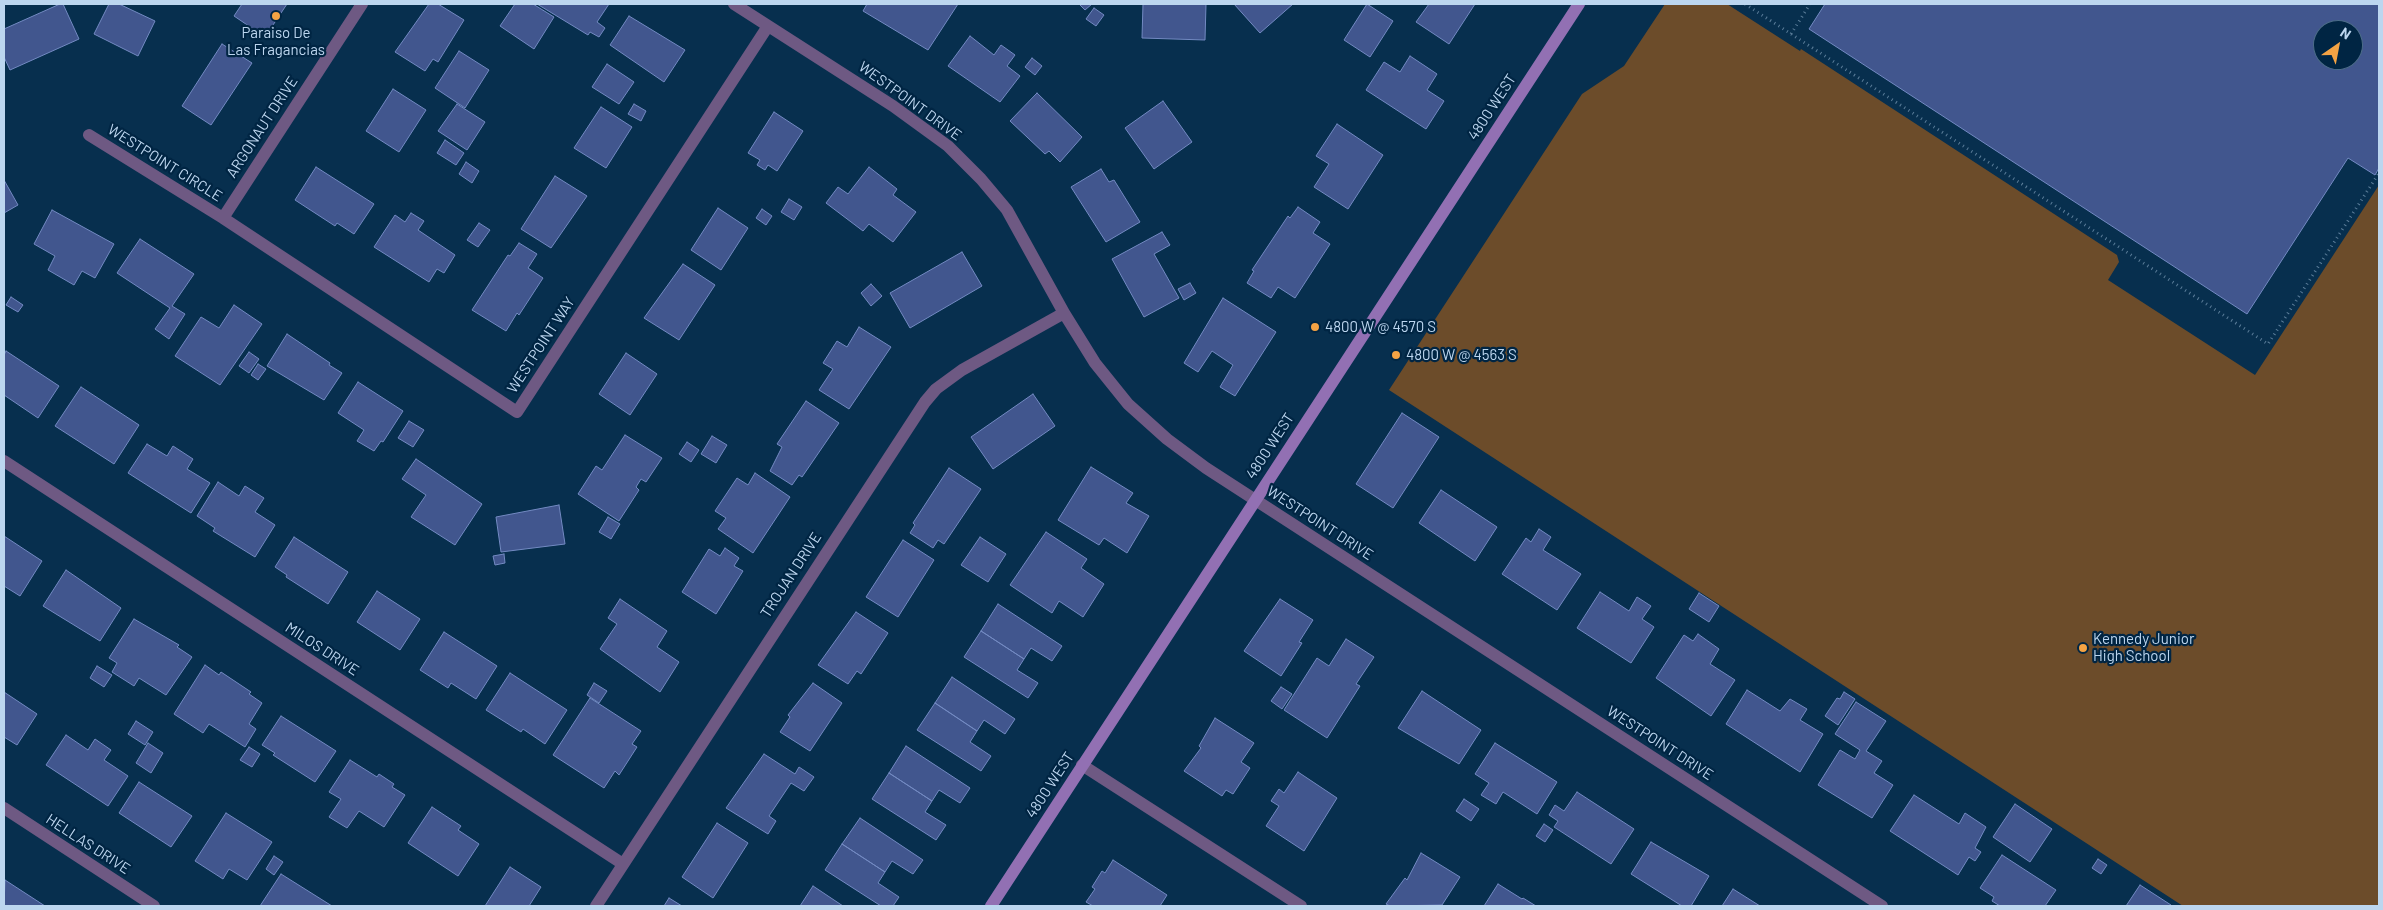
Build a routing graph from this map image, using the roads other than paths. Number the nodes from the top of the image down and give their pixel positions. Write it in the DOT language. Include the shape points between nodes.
graph roads {
  1 [pos="362,4"];
  2 [pos="734,4"];
  3 [pos="1579,4"];
  4 [pos="768,26"];
  5 [pos="89,135"];
  6 [pos="223,218"];
  7 [pos="1064,313"];
  8 [pos="4,461"];
  9 [pos="1254,500"];
  10 [pos="1082,765"];
  11 [pos="4,808"];
  12 [pos="623,864"];
  13 [pos="154,906"];
  14 [pos="596,906"];
  15 [pos="991,906"];
  16 [pos="1302,906"];
  17 [pos="1882,906"];
  1 -- 6 [label="street, ARGONAUT DRIVE"];
  2 -- 4 [label="street, WESTPOINT DRIVE"];
  3 -- 9 [label="main road, 4800 WEST"];
  4 -- 6 [label="street, WESTPOINT WAY" via="517,412"];
  4 -- 7 [label="street, WESTPOINT DRIVE" via="893,106 948,146 1007,210"];
  5 -- 6 [label="street, WESTPOINT CIRCLE"];
  7 -- 9 [label="street, WESTPOINT DRIVE" via="1095,363 1128,404 1167,439"];
  7 -- 12 [label="street, TROJAN DRIVE" via="962,370 936,389 925,402"];
  8 -- 12 [label="street, MILOS DRIVE"];
  9 -- 10 [label="main road, 4800 WEST"];
  9 -- 17 [label="street, WESTPOINT DRIVE"];
  10 -- 15 [label="main road, 4800 WEST"];
  10 -- 16 [label="street"];
  11 -- 13 [label="street, HELLAS DRIVE"];
  12 -- 14 [label="street, TROJAN DRIVE"];
}
